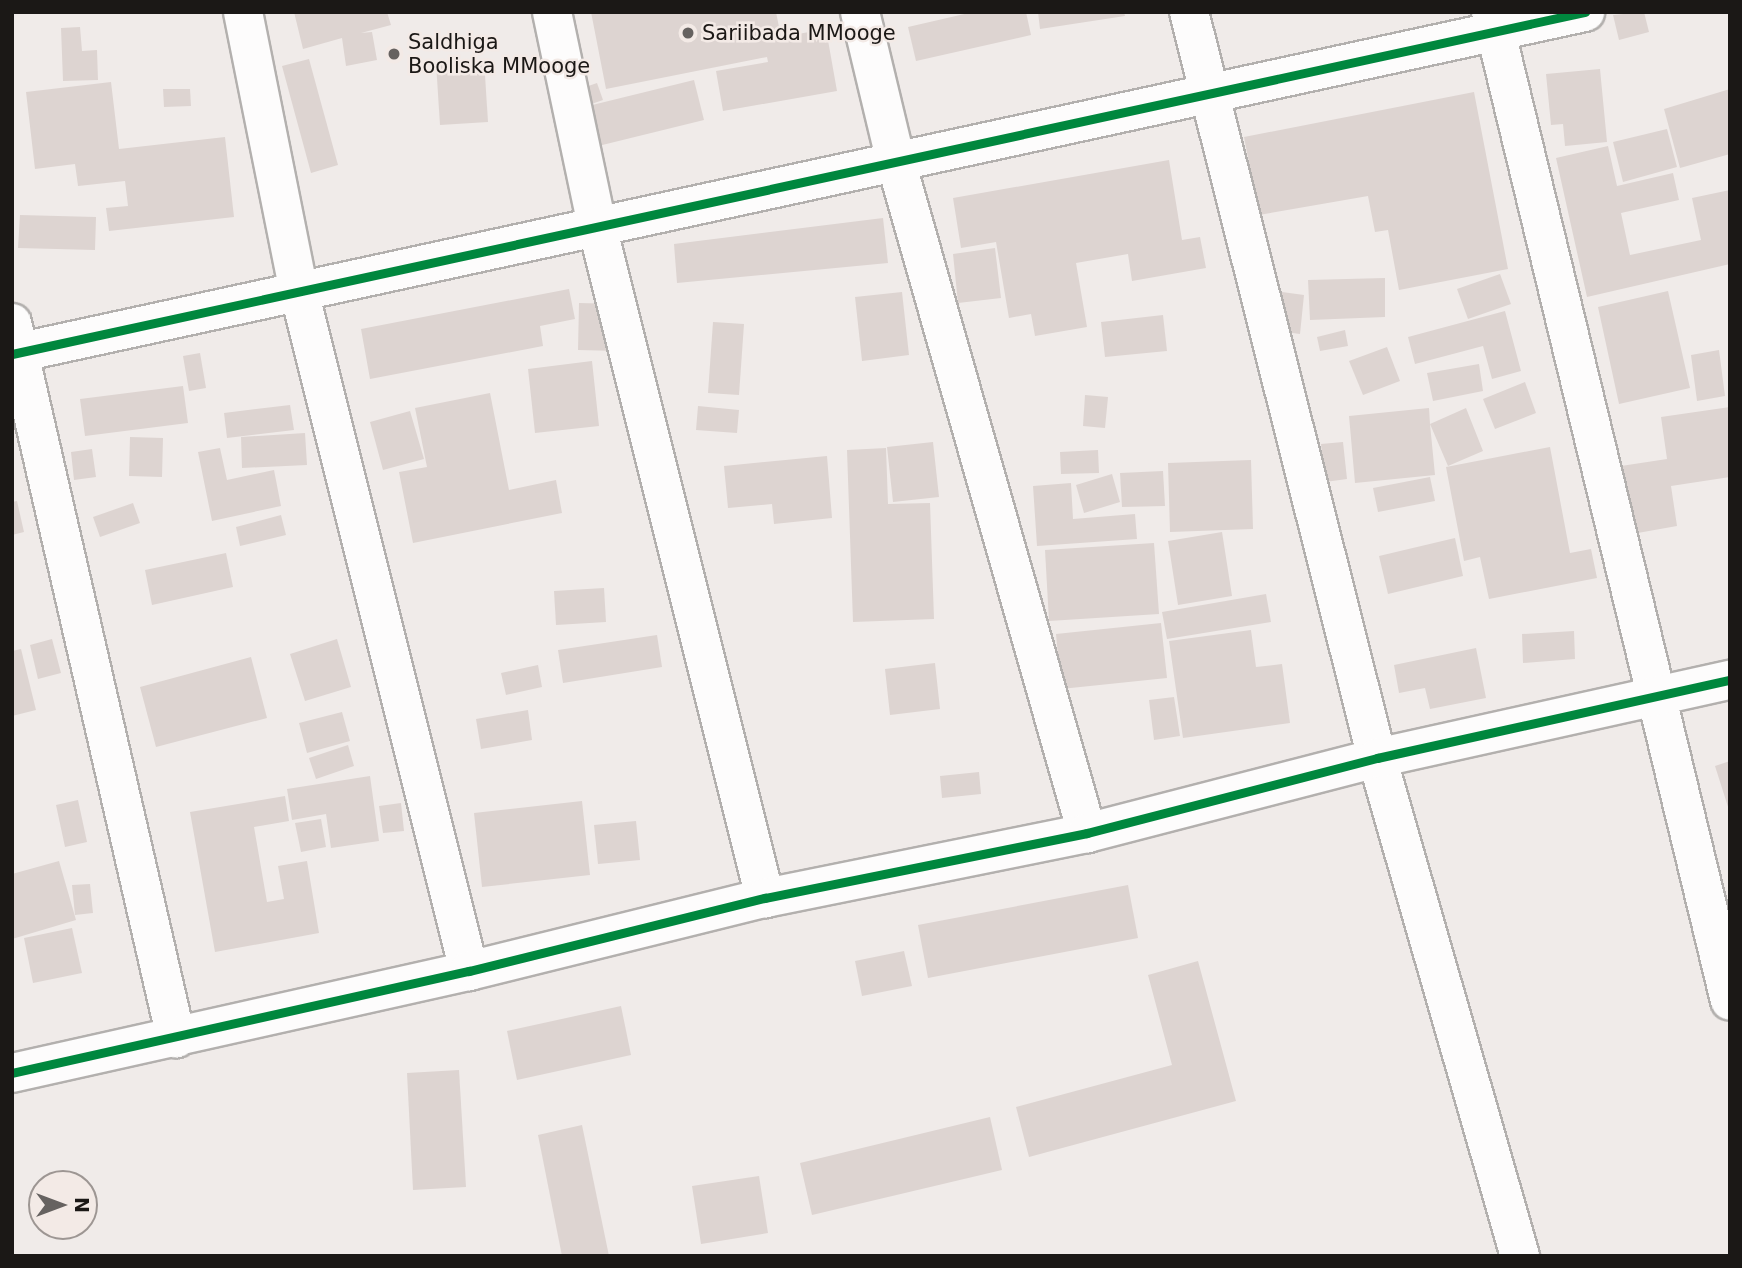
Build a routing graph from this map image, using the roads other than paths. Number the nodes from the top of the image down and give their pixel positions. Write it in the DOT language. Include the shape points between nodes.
graph roads {
  1 [pos="243,12"];
  2 [pos="552,12"];
  3 [pos="860,12"];
  4 [pos="1189,12"];
  5 [pos="1585,12"];
  6 [pos="1493,22"];
  7 [pos="1212,93"];
  8 [pos="896,162"];
  9 [pos="597,226"];
  10 [pos="299,291"];
  11 [pos="15,343"];
  12 [pos="1730,680"];
  13 [pos="1653,696"];
  14 [pos="1377,758"];
  15 [pos="1087,833"];
  16 [pos="765,898"];
  17 [pos="469,971"];
  18 [pos="1730,1000"];
  19 [pos="176,1038"];
  20 [pos="12,1073"];
  21 [pos="1520,1256"];
  1 -- 10 [label="street"];
  2 -- 9 [label="street"];
  3 -- 8 [label="street"];
  4 -- 7 [label="street"];
  5 -- 6 [label="street"];
  6 -- 7 [label="street"];
  6 -- 13 [label="street"];
  7 -- 8 [label="street"];
  7 -- 14 [label="street"];
  8 -- 9 [label="street"];
  8 -- 15 [label="street"];
  9 -- 10 [label="street"];
  9 -- 16 [label="street"];
  10 -- 11 [label="street"];
  10 -- 17 [label="street"];
  11 -- 19 [label="street"];
  12 -- 13 [label="street"];
  13 -- 14 [label="street"];
  13 -- 18 [label="street"];
  14 -- 15 [label="street"];
  14 -- 21 [label="street"];
  15 -- 16 [label="street"];
  16 -- 17 [label="street"];
  17 -- 19 [label="street"];
  19 -- 20 [label="street"];
}
